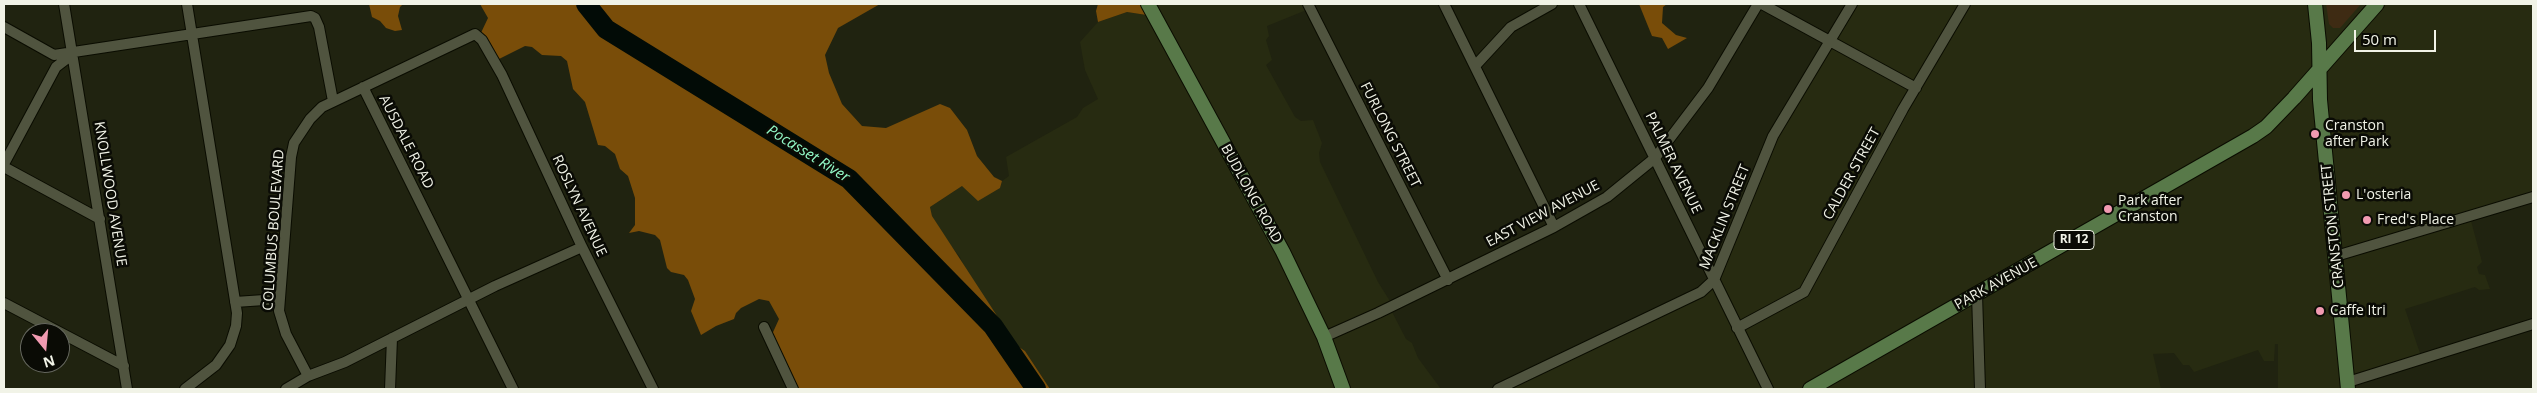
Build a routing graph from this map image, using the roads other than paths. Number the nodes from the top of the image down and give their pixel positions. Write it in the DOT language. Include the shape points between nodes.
graph roads {
  1 [pos="64,4"];
  2 [pos="187,4"];
  3 [pos="1150,4"];
  4 [pos="1308,4"];
  5 [pos="1444,4"];
  6 [pos="1552,4"];
  7 [pos="1579,4"];
  8 [pos="1758,4"];
  9 [pos="1762,4"];
  10 [pos="1852,4"];
  11 [pos="1965,4"];
  12 [pos="2315,4"];
  13 [pos="2377,4"];
  14 [pos="4,26"];
  15 [pos="192,35"];
  16 [pos="1831,40"];
  17 [pos="73,53"];
  18 [pos="1475,66"];
  19 [pos="2320,67"];
  20 [pos="363,87"];
  21 [pos="1916,88"];
  22 [pos="333,101"];
  23 [pos="1655,158"];
  24 [pos="4,166"];
  25 [pos="2533,197"];
  26 [pos="100,219"];
  27 [pos="1554,228"];
  28 [pos="582,247"];
  29 [pos="2336,256"];
  30 [pos="1448,280"];
  31 [pos="1714,280"];
  32 [pos="1977,294"];
  33 [pos="280,299"];
  34 [pos="469,299"];
  35 [pos="236,302"];
  36 [pos="4,303"];
  37 [pos="2533,324"];
  38 [pos="764,327"];
  39 [pos="1737,328"];
  40 [pos="1324,337"];
  41 [pos="392,338"];
  42 [pos="124,366"];
  43 [pos="308,376"];
  44 [pos="2348,386"];
  45 [pos="127,389"];
  46 [pos="185,389"];
  47 [pos="286,389"];
  48 [pos="390,389"];
  49 [pos="512,389"];
  50 [pos="653,389"];
  51 [pos="792,389"];
  52 [pos="1343,389"];
  53 [pos="1498,389"];
  54 [pos="1768,389"];
  55 [pos="1810,389"];
  56 [pos="1980,389"];
  1 -- 17 [label="street, KNOLLWOOD AVENUE"];
  2 -- 15 [label="street"];
  3 -- 40 [label="main road, BUDLONG ROAD" via="1283,252"];
  4 -- 30 [label="street, FURLONG STREET"];
  5 -- 18 [label="street"];
  6 -- 18 [label="street" via="1511,26"];
  7 -- 23 [label="street, PALMER AVENUE"];
  8 -- 23 [label="street, EAST VIEW AVENUE" via="1708,88"];
  9 -- 16 [label="street"];
  10 -- 16 [label="street, MACKLIN STREET"];
  11 -- 21 [label="street, CALDER STREET"];
  12 -- 19 [label="main road, CRANSTON STREET"];
  13 -- 19 [label="main road, RI 12"];
  14 -- 17 [label="street" via="54,55"];
  15 -- 17 [label="street"];
  15 -- 22 [label="street" via="307,16 316,18"];
  15 -- 35 [label="street"];
  16 -- 21 [label="street"];
  16 -- 31 [label="street, MACKLIN STREET" via="1774,136"];
  17 -- 24 [label="street" via="56,68"];
  17 -- 26 [label="street, KNOLLWOOD AVENUE"];
  18 -- 27 [label="street"];
  19 -- 29 [label="main road, CRANSTON STREET" via="2320,100"];
  19 -- 32 [label="main road, PARK AVENUE / RI 12" via="2294,98 2253,136"];
  20 -- 22 [label="street, AUSDALE ROAD"];
  20 -- 28 [label="street, ROSLYN AVENUE" via="465,37 479,36 502,75"];
  20 -- 34 [label="street, AUSDALE ROAD"];
  21 -- 39 [label="street, CALDER STREET" via="1804,292"];
  22 -- 33 [label="street, COLUMBUS BOULEVARD" via="310,119 294,143"];
  23 -- 27 [label="street, EAST VIEW AVENUE" via="1606,197"];
  23 -- 31 [label="street, PALMER AVENUE"];
  24 -- 26 [label="street"];
  25 -- 29 [label="street"];
  26 -- 42 [label="street, KNOLLWOOD AVENUE"];
  27 -- 30 [label="street, EAST VIEW AVENUE"];
  28 -- 34 [label="street"];
  28 -- 50 [label="street, ROSLYN AVENUE"];
  29 -- 44 [label="main road, CRANSTON STREET"];
  30 -- 40 [label="street, EAST VIEW AVENUE"];
  31 -- 39 [label="street, PALMER AVENUE"];
  31 -- 53 [label="street, MACKLIN STREET" via="1701,292"];
  32 -- 55 [label="main road, PARK AVENUE / RI 12"];
  32 -- 56 [label="street"];
  33 -- 35 [label="street"];
  33 -- 43 [label="street, COLUMBUS BOULEVARD" via="279,311 286,334"];
  34 -- 41 [label="street"];
  34 -- 49 [label="street, AUSDALE ROAD"];
  35 -- 46 [label="street" via="236,326 230,345 216,365"];
  36 -- 42 [label="street"];
  37 -- 44 [label="street"];
  38 -- 51 [label="street"];
  39 -- 54 [label="street, PALMER AVENUE"];
  40 -- 52 [label="main road, BUDLONG ROAD"];
  41 -- 43 [label="street"];
  41 -- 48 [label="street"];
  42 -- 45 [label="street, KNOLLWOOD AVENUE"];
  43 -- 47 [label="street"];
}
